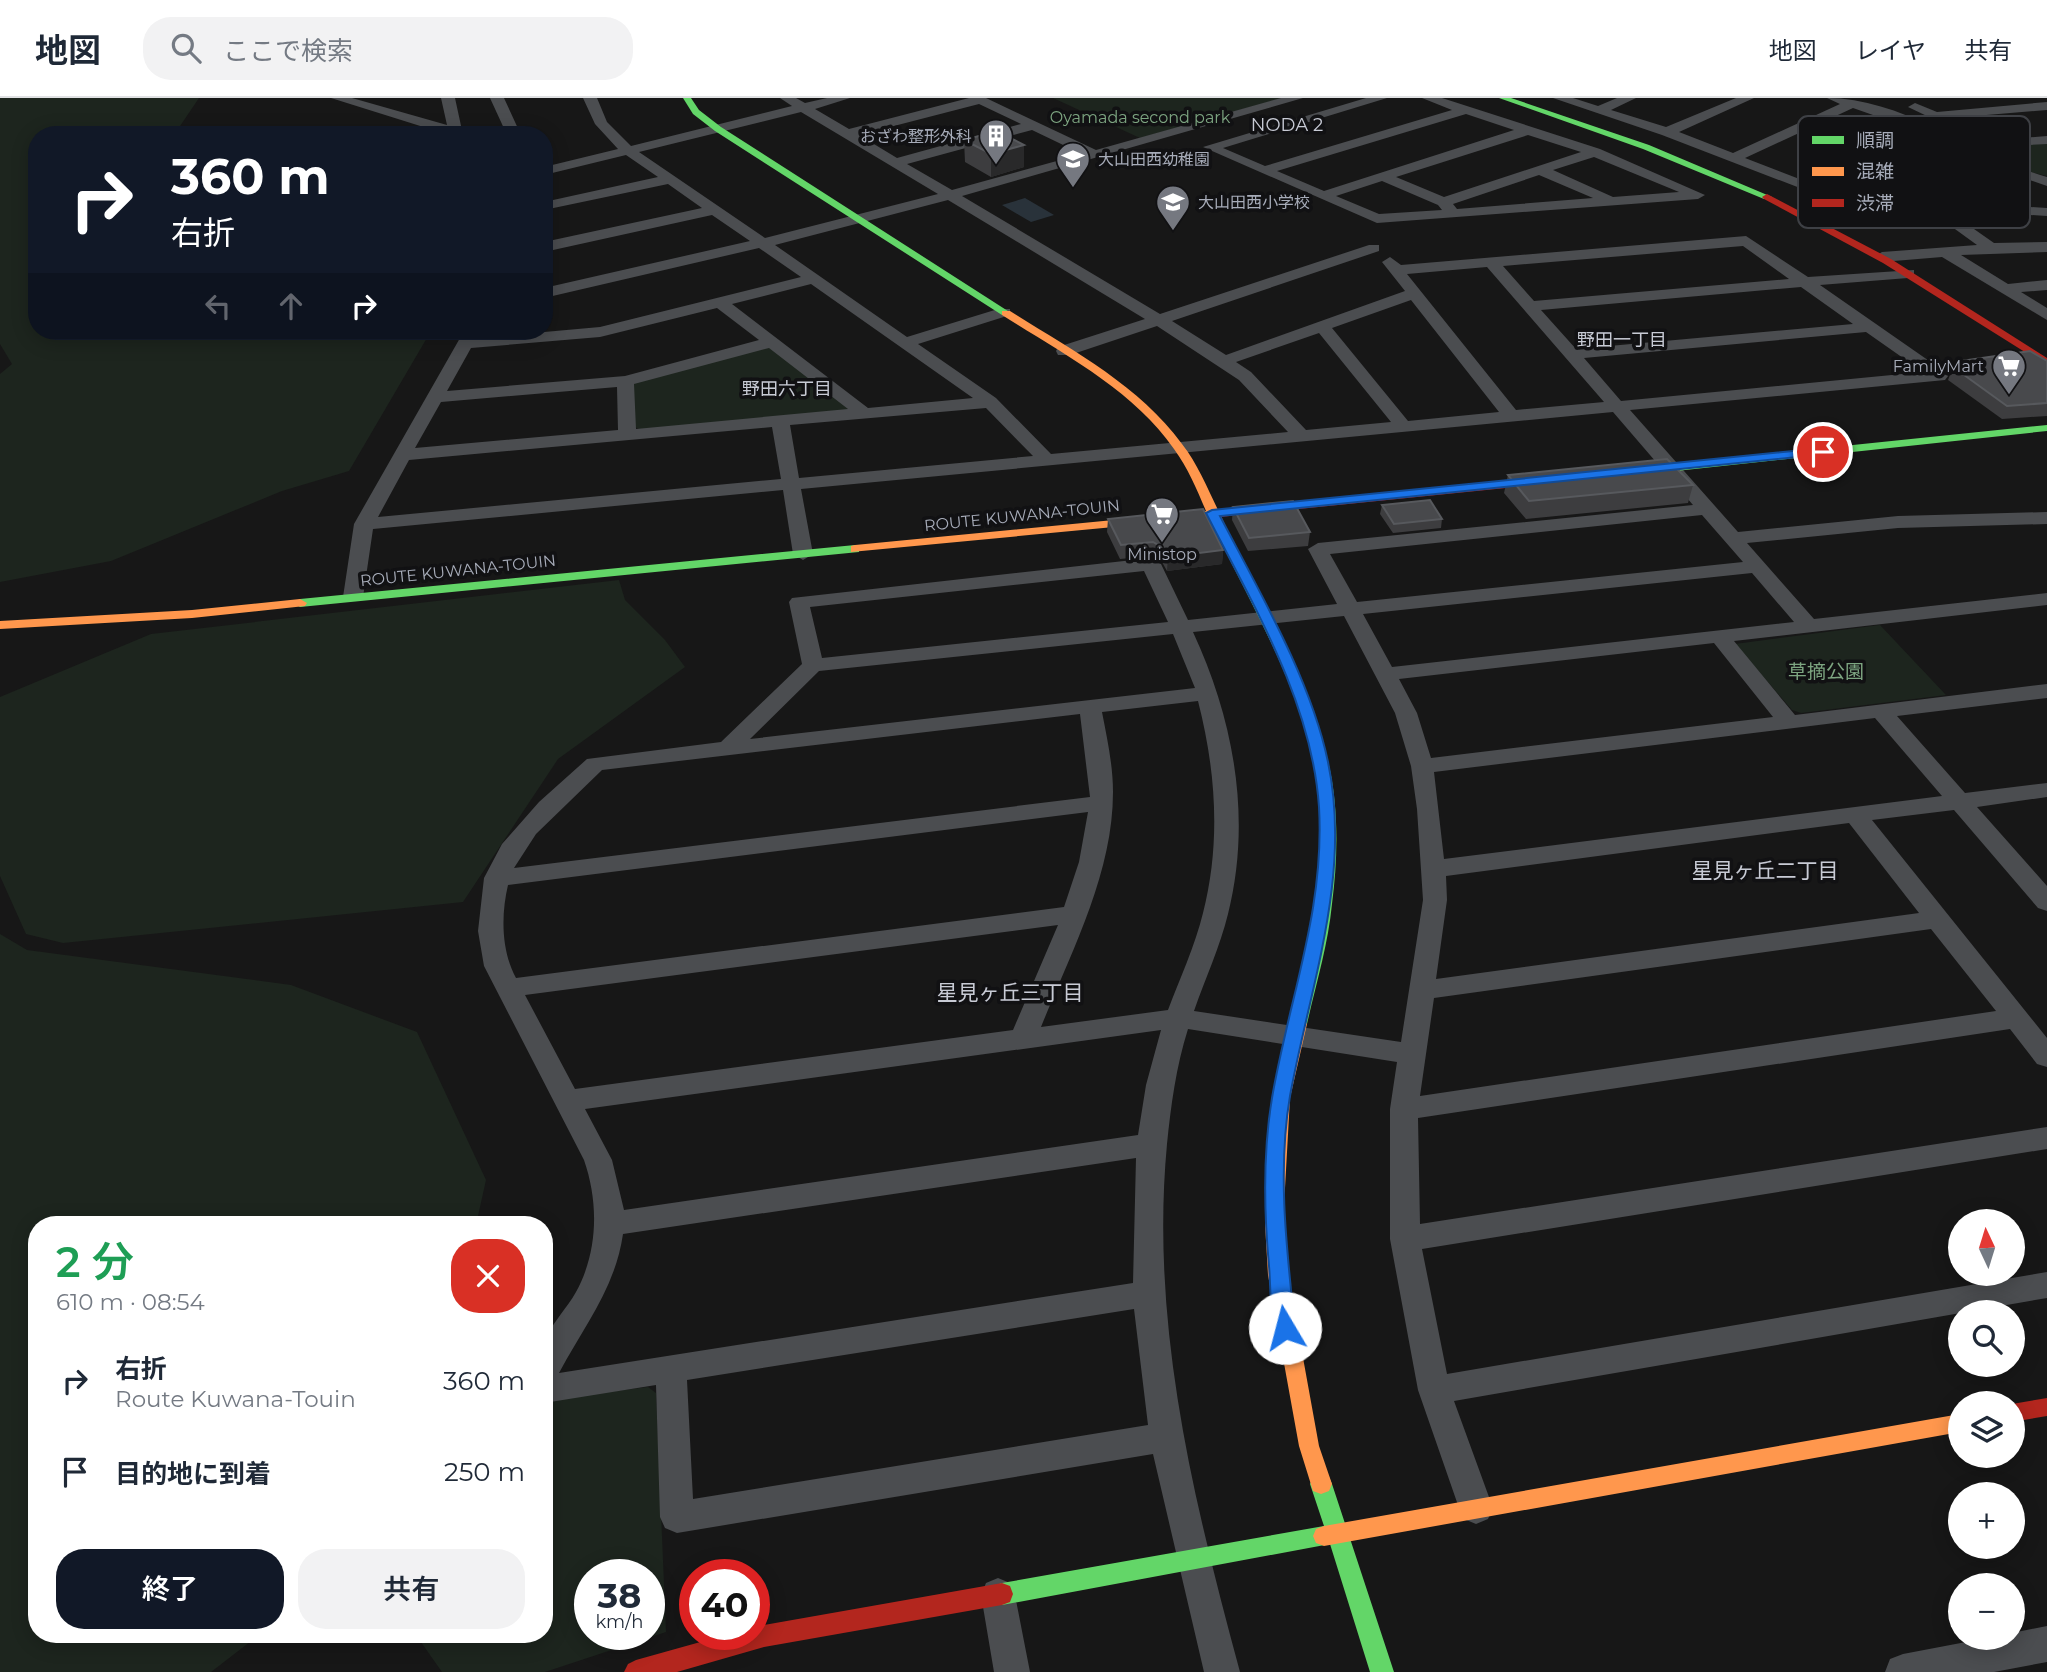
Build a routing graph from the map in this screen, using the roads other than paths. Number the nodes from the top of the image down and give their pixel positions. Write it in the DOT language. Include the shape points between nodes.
graph roads {
  1 [pos="338,98"];
  2 [pos="448,98"];
  3 [pos="497,98"];
  4 [pos="590,98"];
  5 [pos="687,98"];
  6 [pos="787,98"];
  7 [pos="843,98"];
  8 [pos="1296,98"];
  9 [pos="1429,98"];
  10 [pos="1503,98"];
  11 [pos="1560,98"];
  12 [pos="1629,98"];
  13 [pos="1747,98"];
  14 [pos="1835,98"];
  15 [pos="1884,98"];
  16 [pos="979,99"];
  17 [pos="1374,99"];
  18 [pos="1853,103"];
  19 [pos="2047,106"];
  20 [pos="801,108"];
  21 [pos="1466,110"];
  22 [pos="1599,110"];
  23 [pos="1825,116"];
  24 [pos="1889,116"];
  25 [pos="1936,116"];
  26 [pos="1562,117"];
  27 [pos="1034,125"];
  28 [pos="432,126"];
  29 [pos="454,126"];
  30 [pos="510,126"];
  31 [pos="1798,128"];
  32 [pos="718,129"];
  33 [pos="1528,131"];
  34 [pos="1177,132"];
  35 [pos="1667,132"];
  36 [pos="846,135"];
  37 [pos="1210,147"];
  38 [pos="630,150"];
  39 [pos="1595,152"];
  40 [pos="1096,155"];
  41 [pos="1735,157"];
  42 [pos="894,163"];
  43 [pos="553,165"];
  44 [pos="1265,170"];
  45 [pos="1540,170"];
  46 [pos="1382,176"];
  47 [pos="2030,176"];
  48 [pos="670,179"];
  49 [pos="2047,182"];
  50 [pos="1798,183"];
  51 [pos="949,196"];
  52 [pos="1322,196"];
  53 [pos="1612,201"];
  54 [pos="553,204"];
  55 [pos="1448,208"];
  56 [pos="715,210"];
  57 [pos="1798,212"];
  58 [pos="859,221"];
  59 [pos="1830,228"];
  60 [pos="1963,228"];
  61 [pos="763,243"];
  62 [pos="553,245"];
  63 [pos="2047,247"];
  64 [pos="1991,248"];
  65 [pos="1945,252"];
  66 [pos="1882,257"];
  67 [pos="1491,262"];
  68 [pos="1398,270"];
  69 [pos="1908,273"];
  70 [pos="813,279"];
  71 [pos="1805,283"];
  72 [pos="2047,285"];
  73 [pos="2004,289"];
  74 [pos="553,291"];
  75 [pos="1415,293"];
  76 [pos="720,302"];
  77 [pos="1530,306"];
  78 [pos="1004,312"];
  79 [pos="2047,316"];
  80 [pos="1158,319"];
  81 [pos="1322,326"];
  82 [pos="1868,327"];
  83 [pos="553,334"];
  84 [pos="467,340"];
  85 [pos="773,342"];
  86 [pos="905,343"];
  87 [pos="1064,351"];
  88 [pos="1571,354"];
  89 [pos="1224,361"];
  90 [pos="2047,363"];
  91 [pos="625,381"];
  92 [pos="435,397"];
  93 [pos="990,402"];
  94 [pos="1616,406"];
  95 [pos="865,414"];
  96 [pos="1511,416"];
  97 [pos="780,421"];
  98 [pos="1403,426"];
  99 [pos="2047,428"];
  100 [pos="627,435"];
  101 [pos="1302,436"];
  102 [pos="1179,447"];
  103 [pos="402,455"];
  104 [pos="1045,459"];
  105 [pos="1670,468"];
  106 [pos="1615,473"];
  107 [pos="1573,478"];
  108 [pos="792,484"];
  109 [pos="1705,509"];
  110 [pos="1212,513"];
  111 [pos="2047,518"];
  112 [pos="365,524"];
  113 [pos="1731,539"];
  114 [pos="803,554"];
  115 [pos="1755,567"];
  116 [pos="354,597"];
  117 [pos="2047,599"];
  118 [pos="1350,608"];
  119 [pos="1265,617"];
  120 [pos="0,625"];
  121 [pos="1809,626"];
  122 [pos="1180,628"];
  123 [pos="1720,637"];
  124 [pos="813,665"];
  125 [pos="1387,674"];
  126 [pos="2047,691"];
  127 [pos="1207,694"];
  128 [pos="1090,707"];
  129 [pos="1881,711"];
  130 [pos="1789,722"];
  131 [pos="728,748"];
  132 [pos="1422,766"];
  133 [pos="2047,790"];
  134 [pos="1960,801"];
  135 [pos="1101,803"];
  136 [pos="1854,814"];
  137 [pos="1434,869"];
  138 [pos="496,878"];
  139 [pos="2047,902"];
  140 [pos="1071,915"];
  141 [pos="1937,919"];
  142 [pos="509,988"];
  143 [pos="1424,990"];
  144 [pos="1178,1018"];
  145 [pos="2016,1018"];
  146 [pos="1294,1036"];
  147 [pos="1022,1040"];
  148 [pos="1412,1054"];
  149 [pos="2047,1057"];
  150 [pos="567,1101"];
  151 [pos="1404,1109"];
  152 [pos="2047,1138"];
  153 [pos="1153,1144"];
  154 [pos="608,1224"];
  155 [pos="1405,1239"];
  156 [pos="2047,1286"];
  157 [pos="1147,1294"];
  158 [pos="553,1355"];
  159 [pos="671,1369"];
  160 [pos="553,1388"];
  161 [pos="1434,1390"];
  162 [pos="2047,1407"];
  163 [pos="2025,1411"];
  164 [pos="1948,1425"];
  165 [pos="1165,1437"];
  166 [pos="1476,1508"];
  167 [pos="1336,1534"];
  168 [pos="1192,1559"];
  169 [pos="998,1595"];
  170 [pos="2047,1644"];
  171 [pos="636,1672"];
  172 [pos="1012,1672"];
  173 [pos="1222,1672"];
  174 [pos="1382,1672"];
  175 [pos="1903,1672"];
  1 -- 28 [label="street"];
  2 -- 29 [label="street"];
  3 -- 30 [label="street"];
  4 -- 38 [label="street" via="600,123"];
  5 -- 32 [label="street" via="696,113"];
  6 -- 20 [label="street"];
  7 -- 20 [label="street"];
  8 -- 34 [label="street"];
  9 -- 21 [label="street"];
  10 -- 26 [label="street"];
  11 -- 22 [label="street"];
  12 -- 22 [label="street"];
  13 -- 35 [label="street"];
  14 -- 18 [label="street"];
  15 -- 25 [label="street"];
  16 -- 27 [label="street"];
  16 -- 36 [label="street"];
  17 -- 37 [label="street"];
  18 -- 23 [label="street"];
  18 -- 24 [label="street"];
  19 -- 25 [label="street"];
  20 -- 32 [label="street"];
  20 -- 36 [label="street"];
  21 -- 33 [label="street"];
  21 -- 44 [label="street"];
  22 -- 35 [label="street"];
  26 -- 33 [label="street"];
  26 -- 57 [label="street" via="1708,170"];
  27 -- 40 [label="street"];
  27 -- 42 [label="street"];
  31 -- 41 [label="street"];
  32 -- 38 [label="street"];
  32 -- 58 [label="street"];
  33 -- 39 [label="street"];
  33 -- 46 [label="street"];
  34 -- 37 [label="street"];
  34 -- 40 [label="street"];
  35 -- 41 [label="street"];
  36 -- 42 [label="street"];
  37 -- 44 [label="street"];
  38 -- 43 [label="street"];
  38 -- 48 [label="street"];
  39 -- 45 [label="street"];
  39 -- 53 [label="street" via="1698,195"];
  40 -- 51 [label="street"];
  41 -- 50 [label="street"];
  42 -- 51 [label="street"];
  44 -- 52 [label="street"];
  45 -- 53 [label="street"];
  45 -- 55 [label="street"];
  46 -- 52 [label="street"];
  46 -- 55 [label="street"];
  47 -- 49 [label="street"];
  48 -- 54 [label="street"];
  48 -- 56 [label="street"];
  51 -- 58 [label="street"];
  51 -- 80 [label="street"];
  52 -- 55 [label="street" via="1377,219"];
  53 -- 55 [label="street"];
  56 -- 61 [label="street"];
  56 -- 62 [label="street"];
  58 -- 61 [label="street"];
  58 -- 78 [label="street"];
  59 -- 66 [label="street"];
  60 -- 64 [label="street"];
  61 -- 70 [label="street"];
  61 -- 74 [label="street"];
  63 -- 64 [label="street"];
  64 -- 65 [label="street"];
  65 -- 66 [label="street"];
  65 -- 73 [label="street"];
  66 -- 69 [label="street"];
  67 -- 68 [label="street"];
  67 -- 71 [label="street" via="1746,241"];
  67 -- 77 [label="street"];
  68 -- 75 [label="street"];
  68 -- 80 [label="street" via="1373,246"];
  69 -- 71 [label="street"];
  69 -- 90 [label="street"];
  70 -- 76 [label="street"];
  70 -- 86 [label="street"];
  71 -- 77 [label="street"];
  71 -- 82 [label="street"];
  72 -- 73 [label="street"];
  73 -- 79 [label="street"];
  75 -- 81 [label="street"];
  75 -- 96 [label="street"];
  76 -- 83 [label="street" via="600,332"];
  76 -- 85 [label="street"];
  77 -- 88 [label="street"];
  78 -- 86 [label="street"];
  78 -- 87 [label="street"];
  80 -- 87 [label="street"];
  80 -- 89 [label="street"];
  81 -- 89 [label="street"];
  81 -- 98 [label="street"];
  82 -- 88 [label="street"];
  82 -- 94 [label="street" via="1939,376"];
  84 -- 92 [label="street"];
  85 -- 91 [label="street"];
  85 -- 95 [label="street"];
  86 -- 93 [label="street"];
  87 -- 102 [label="street" via="1143,406"];
  88 -- 94 [label="street"];
  89 -- 101 [label="street" via="1245,376"];
  91 -- 92 [label="street"];
  91 -- 100 [label="street"];
  92 -- 103 [label="street"];
  93 -- 95 [label="street"];
  93 -- 104 [label="street"];
  94 -- 96 [label="street"];
  94 -- 105 [label="street"];
  95 -- 97 [label="street"];
  96 -- 98 [label="street"];
  97 -- 100 [label="street"];
  97 -- 108 [label="street"];
  98 -- 101 [label="street"];
  99 -- 105 [label="street"];
  100 -- 103 [label="street"];
  101 -- 102 [label="street"];
  102 -- 104 [label="street"];
  102 -- 110 [label="street"];
  103 -- 112 [label="street"];
  104 -- 108 [label="street"];
  105 -- 106 [label="street"];
  105 -- 109 [label="street"];
  107 -- 110 [label="street, ROUTE KUWANA-TOUIN"];
  108 -- 112 [label="street"];
  108 -- 114 [label="street"];
  109 -- 113 [label="street"];
  109 -- 118 [label="street" via="1318,549"];
  110 -- 114 [label="street, ROUTE KUWANA-TOUIN"];
  110 -- 119 [label="street"];
  111 -- 113 [label="street" via="1898,522"];
  112 -- 116 [label="street"];
  113 -- 115 [label="street"];
  114 -- 116 [label="street, ROUTE KUWANA-TOUIN"];
  115 -- 118 [label="street"];
  115 -- 121 [label="street"];
  116 -- 120 [label="street, ROUTE KUWANA-TOUIN" via="192,614"];
  117 -- 121 [label="street"];
  118 -- 119 [label="street"];
  118 -- 125 [label="street"];
  119 -- 122 [label="street"];
  119 -- 146 [label="street" via="1309,719 1321,763 1326,808 1324,901"];
  121 -- 123 [label="street"];
  122 -- 124 [label="street"];
  122 -- 124 [label="street" via="1151,564 799,602"];
  122 -- 127 [label="street"];
  123 -- 125 [label="street"];
  123 -- 130 [label="street"];
  124 -- 131 [label="street"];
  125 -- 132 [label="street" via="1406,713"];
  126 -- 129 [label="street"];
  127 -- 128 [label="street"];
  127 -- 144 [label="street" via="1227,789 1227,839 1215,916"];
  128 -- 131 [label="street"];
  128 -- 135 [label="street"];
  129 -- 130 [label="street"];
  129 -- 134 [label="street"];
  130 -- 132 [label="street"];
  131 -- 138 [label="street" via="595,764 535,818"];
  132 -- 137 [label="street"];
  133 -- 134 [label="street"];
  134 -- 136 [label="street"];
  134 -- 139 [label="street"];
  135 -- 138 [label="street"];
  135 -- 140 [label="street" via="1086,875"];
  136 -- 137 [label="street"];
  136 -- 141 [label="street"];
  137 -- 143 [label="street" via="1435,900"];
  138 -- 142 [label="street" via="489,908 492,946 496,966"];
  140 -- 142 [label="street"];
  140 -- 147 [label="street"];
  141 -- 143 [label="street"];
  141 -- 145 [label="street"];
  142 -- 150 [label="street"];
  143 -- 148 [label="street"];
  144 -- 146 [label="street"];
  144 -- 147 [label="street"];
  144 -- 153 [label="street" via="1160,1087"];
  145 -- 149 [label="street"];
  145 -- 151 [label="street"];
  146 -- 148 [label="street"];
  146 -- 167 [label="street" via="1278,1138 1274,1224 1278,1275 1308,1446"];
  147 -- 150 [label="street"];
  148 -- 151 [label="street"];
  150 -- 154 [label="street" via="604,1174"];
  151 -- 155 [label="street"];
  152 -- 155 [label="street"];
  153 -- 154 [label="street"];
  153 -- 157 [label="street"];
  154 -- 158 [label="street" via="603,1265"];
  155 -- 161 [label="street"];
  156 -- 161 [label="street"];
  157 -- 159 [label="street"];
  157 -- 165 [label="street"];
  159 -- 160 [label="street"];
  159 -- 165 [label="street" via="677,1517"];
  161 -- 166 [label="street"];
  162 -- 163 [label="street"];
  164 -- 166 [label="street"];
  165 -- 168 [label="street"];
  166 -- 167 [label="street"];
  167 -- 168 [label="street"];
  167 -- 174 [label="street"];
  168 -- 169 [label="street"];
  168 -- 173 [label="street"];
  169 -- 171 [label="street" via="764,1636"];
  169 -- 172 [label="street"];
  170 -- 175 [label="street"];
}
